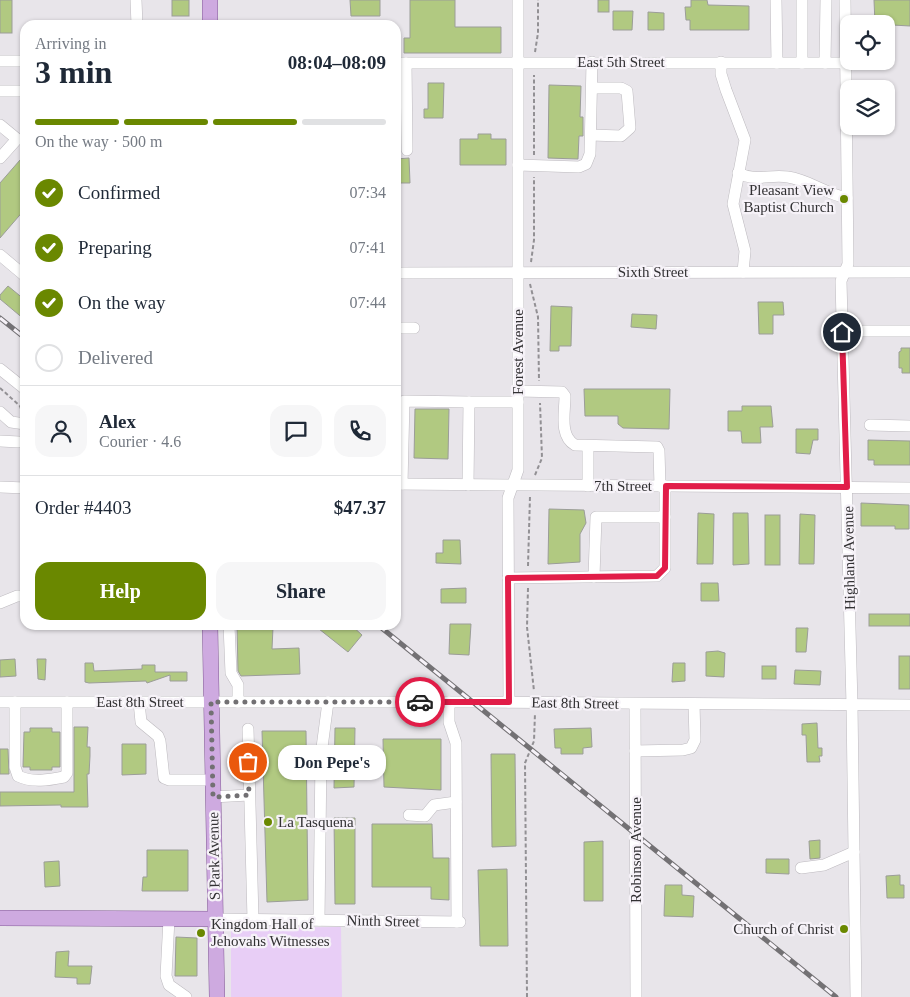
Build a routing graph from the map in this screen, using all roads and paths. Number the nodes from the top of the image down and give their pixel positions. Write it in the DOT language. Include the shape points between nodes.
graph roads {
  1 [pos="136,0"];
  2 [pos="210,0"];
  3 [pos="518,0"];
  4 [pos="538,0"];
  5 [pos="776,0"];
  6 [pos="802,0"];
  7 [pos="826,0"];
  8 [pos="845,0"];
  9 [pos="845,15"];
  10 [pos="137,20"];
  11 [pos="210,20"];
  12 [pos="0,61"];
  13 [pos="20,61"];
  14 [pos="534,62"];
  15 [pos="592,62"];
  16 [pos="721,62"];
  17 [pos="401,63"];
  18 [pos="518,63"];
  19 [pos="777,63"];
  20 [pos="802,63"];
  21 [pos="825,63"];
  22 [pos="840,63"];
  23 [pos="846,70"];
  24 [pos="592,88"];
  25 [pos="0,91"];
  26 [pos="20,91"];
  27 [pos="0,125"];
  28 [pos="590,135"];
  29 [pos="20,137"];
  30 [pos="20,139"];
  31 [pos="407,150"];
  32 [pos="0,158"];
  33 [pos="518,165"];
  34 [pos="534,166"];
  35 [pos="738,173"];
  36 [pos="847,198"];
  37 [pos="0,255"];
  38 [pos="20,271"];
  39 [pos="517,272"];
  40 [pos="530,272"];
  41 [pos="743,272"];
  42 [pos="845,272"];
  43 [pos="910,272"];
  44 [pos="401,273"];
  45 [pos="401,328"];
  46 [pos="414,328"];
  47 [pos="910,331"];
  48 [pos="842,332"];
  49 [pos="0,369"];
  50 [pos="20,385"];
  51 [pos="0,388"];
  52 [pos="518,390"];
  53 [pos="540,390"];
  54 [pos="469,402"];
  55 [pos="518,402"];
  56 [pos="20,406"];
  57 [pos="0,412"];
  58 [pos="20,420"];
  59 [pos="870,425"];
  60 [pos="910,426"];
  61 [pos="0,441"];
  62 [pos="19,442"];
  63 [pos="588,447"];
  64 [pos="401,451"];
  65 [pos="401,484"];
  66 [pos="468,485"];
  67 [pos="512,486"];
  68 [pos="530,486"];
  69 [pos="588,486"];
  70 [pos="663,486"];
  71 [pos="0,487"];
  72 [pos="847,487"];
  73 [pos="20,488"];
  74 [pos="910,488"];
  75 [pos="666,517"];
  76 [pos="594,577"];
  77 [pos="508,578"];
  78 [pos="528,578"];
  79 [pos="20,596"];
  80 [pos="0,603"];
  81 [pos="210,630"];
  82 [pos="230,630"];
  83 [pos="230,646"];
  84 [pos="210,647"];
  85 [pos="0,702"];
  86 [pos="15,702"];
  87 [pos="68,702"];
  88 [pos="139,702"];
  89 [pos="211,702"];
  90 [pos="238,702"];
  91 [pos="328,702"];
  92 [pos="449,702"];
  93 [pos="509,702"];
  94 [pos="535,702"];
  95 [pos="635,704"];
  96 [pos="694,704"];
  97 [pos="852,705"];
  98 [pos="910,705"];
  99 [pos="248,729"];
  100 [pos="635,751"];
  101 [pos="213,780"];
  102 [pos="249,795"];
  103 [pos="213,797"];
  104 [pos="456,802"];
  105 [pos="409,815"];
  106 [pos="854,852"];
  107 [pos="801,868"];
  108 [pos="0,918"];
  109 [pos="168,919"];
  110 [pos="216,919"];
  111 [pos="254,920"];
  112 [pos="319,920"];
  113 [pos="186,997"];
  114 [pos="217,997"];
  115 [pos="528,997"];
  116 [pos="636,997"];
  117 [pos="856,997"];
  1 -- 10 [label="street"];
  2 -- 11 [label="main road"];
  3 -- 18 [label="street, Forest Avenue"];
  4 -- 14 [label="path"];
  5 -- 19 [label="street"];
  6 -- 20 [label="street"];
  7 -- 21 [label="street"];
  8 -- 9 [label="street, Highland Avenue"];
  12 -- 13 [label="street"];
  14 -- 15 [label="street, East 5th Street"];
  14 -- 18 [label="street, East 5th Street"];
  14 -- 34 [label="path"];
  15 -- 16 [label="street, East 5th Street"];
  15 -- 24 [label="street"];
  16 -- 19 [label="street, East 5th Street"];
  16 -- 35 [label="street" via="721,74 745,140"];
  17 -- 18 [label="street, East 5th Street"];
  17 -- 31 [label="street"];
  18 -- 33 [label="street, Forest Avenue"];
  19 -- 20 [label="street, East 5th Street"];
  20 -- 21 [label="street, East 5th Street"];
  21 -- 22 [label="street, East 5th Street"];
  23 -- 36 [label="street, Highland Avenue"];
  24 -- 28 [label="street"];
  24 -- 28 [label="street" via="627,91 630,128 621,136"];
  25 -- 26 [label="street"];
  27 -- 29 [label="street"];
  28 -- 34 [label="street" via="589,160 583,166"];
  30 -- 32 [label="street"];
  33 -- 34 [label="street"];
  33 -- 39 [label="street, Forest Avenue"];
  34 -- 40 [label="path" via="534,240"];
  35 -- 36 [label="street" via="758,179 788,177"];
  35 -- 41 [label="street" via="733,204 746,251"];
  36 -- 42 [label="street, Highland Avenue" via="848,264"];
  37 -- 38 [label="street"];
  39 -- 40 [label="street, Sixth Street"];
  39 -- 44 [label="street, Sixth Street"];
  39 -- 52 [label="street, Forest Avenue"];
  40 -- 41 [label="street, Sixth Street"];
  40 -- 53 [label="path" via="538,317"];
  41 -- 42 [label="street, Sixth Street"];
  42 -- 43 [label="street, Sixth Street"];
  42 -- 48 [label="street, Highland Avenue" via="841,281"];
  45 -- 46 [label="street"];
  47 -- 48 [label="street"];
  48 -- 72 [label="street, Highland Avenue"];
  49 -- 50 [label="street"];
  51 -- 56 [label="path"];
  52 -- 53 [label="street"];
  52 -- 55 [label="street, Forest Avenue"];
  53 -- 63 [label="street" via="558,391 565,396 564,432 568,441"];
  53 -- 68 [label="path" via="542,458"];
  54 -- 55 [label="street"];
  54 -- 64 [label="street" via="404,401"];
  54 -- 66 [label="street"];
  55 -- 67 [label="street, Forest Avenue" via="518,470"];
  57 -- 58 [label="street" via="11,422"];
  59 -- 60 [label="street"];
  61 -- 62 [label="street"];
  63 -- 69 [label="street"];
  63 -- 70 [label="street" via="657,447"];
  65 -- 66 [label="street, 7th Street"];
  66 -- 67 [label="street, 7th Street"];
  67 -- 68 [label="street, 7th Street"];
  67 -- 77 [label="street, Forest Avenue" via="508,498"];
  68 -- 69 [label="street, 7th Street"];
  68 -- 78 [label="path"];
  69 -- 70 [label="street, 7th Street"];
  70 -- 72 [label="street, 7th Street"];
  70 -- 75 [label="street"];
  71 -- 73 [label="street"];
  72 -- 74 [label="street, 7th Street"];
  72 -- 97 [label="street, Highland Avenue"];
  75 -- 76 [label="street" via="665,568 661,574"];
  75 -- 76 [label="street" via="596,517"];
  76 -- 78 [label="street"];
  77 -- 78 [label="street"];
  77 -- 93 [label="street, Forest Avenue"];
  78 -- 94 [label="path" via="527,627"];
  79 -- 80 [label="street"];
  81 -- 84 [label="main road, S Park Avenue"];
  82 -- 83 [label="street"];
  83 -- 84 [label="street"];
  83 -- 90 [label="street" via="231,673 238,685"];
  84 -- 89 [label="main road, S Park Avenue"];
  85 -- 86 [label="street, East 8th Street"];
  86 -- 87 [label="street, East 8th Street"];
  86 -- 87 [label="street" via="15,767 18,776 25,780 49,780 68,773"];
  87 -- 88 [label="street, East 8th Street"];
  88 -- 89 [label="street, East 8th Street"];
  88 -- 101 [label="street" via="141,722 160,741 164,778"];
  89 -- 90 [label="street, East 8th Street"];
  89 -- 101 [label="main road, S Park Avenue"];
  90 -- 91 [label="street, East 8th Street"];
  91 -- 92 [label="street, East 8th Street"];
  91 -- 112 [label="street" via="321,755"];
  92 -- 93 [label="street, East 8th Street"];
  92 -- 104 [label="street" via="449,722 456,743"];
  93 -- 94 [label="street, East 8th Street"];
  94 -- 95 [label="street, East 8th Street"];
  94 -- 115 [label="path" via="534,741 525,763"];
  95 -- 96 [label="street, East 8th Street"];
  95 -- 100 [label="street, Robinson Avenue"];
  96 -- 97 [label="street, East 8th Street"];
  96 -- 100 [label="street" via="695,740 691,748"];
  97 -- 98 [label="street, East 8th Street"];
  97 -- 106 [label="street, Highland Avenue"];
  99 -- 102 [label="street"];
  100 -- 116 [label="street, Robinson Avenue"];
  101 -- 103 [label="main road, S Park Avenue"];
  102 -- 103 [label="street"];
  102 -- 111 [label="street"];
  103 -- 110 [label="main road, S Park Avenue"];
  104 -- 105 [label="street" via="434,805 425,816"];
  104 -- 112 [label="street, Ninth Street" via="458,922"];
  106 -- 107 [label="street" via="824,865"];
  106 -- 117 [label="street, Highland Avenue"];
  108 -- 109 [label="main road"];
  109 -- 110 [label="main road"];
  109 -- 113 [label="street" via="168,985"];
  110 -- 111 [label="street, Ninth Street"];
  110 -- 114 [label="main road, S Park Avenue"];
  111 -- 112 [label="street, Ninth Street"];
}
